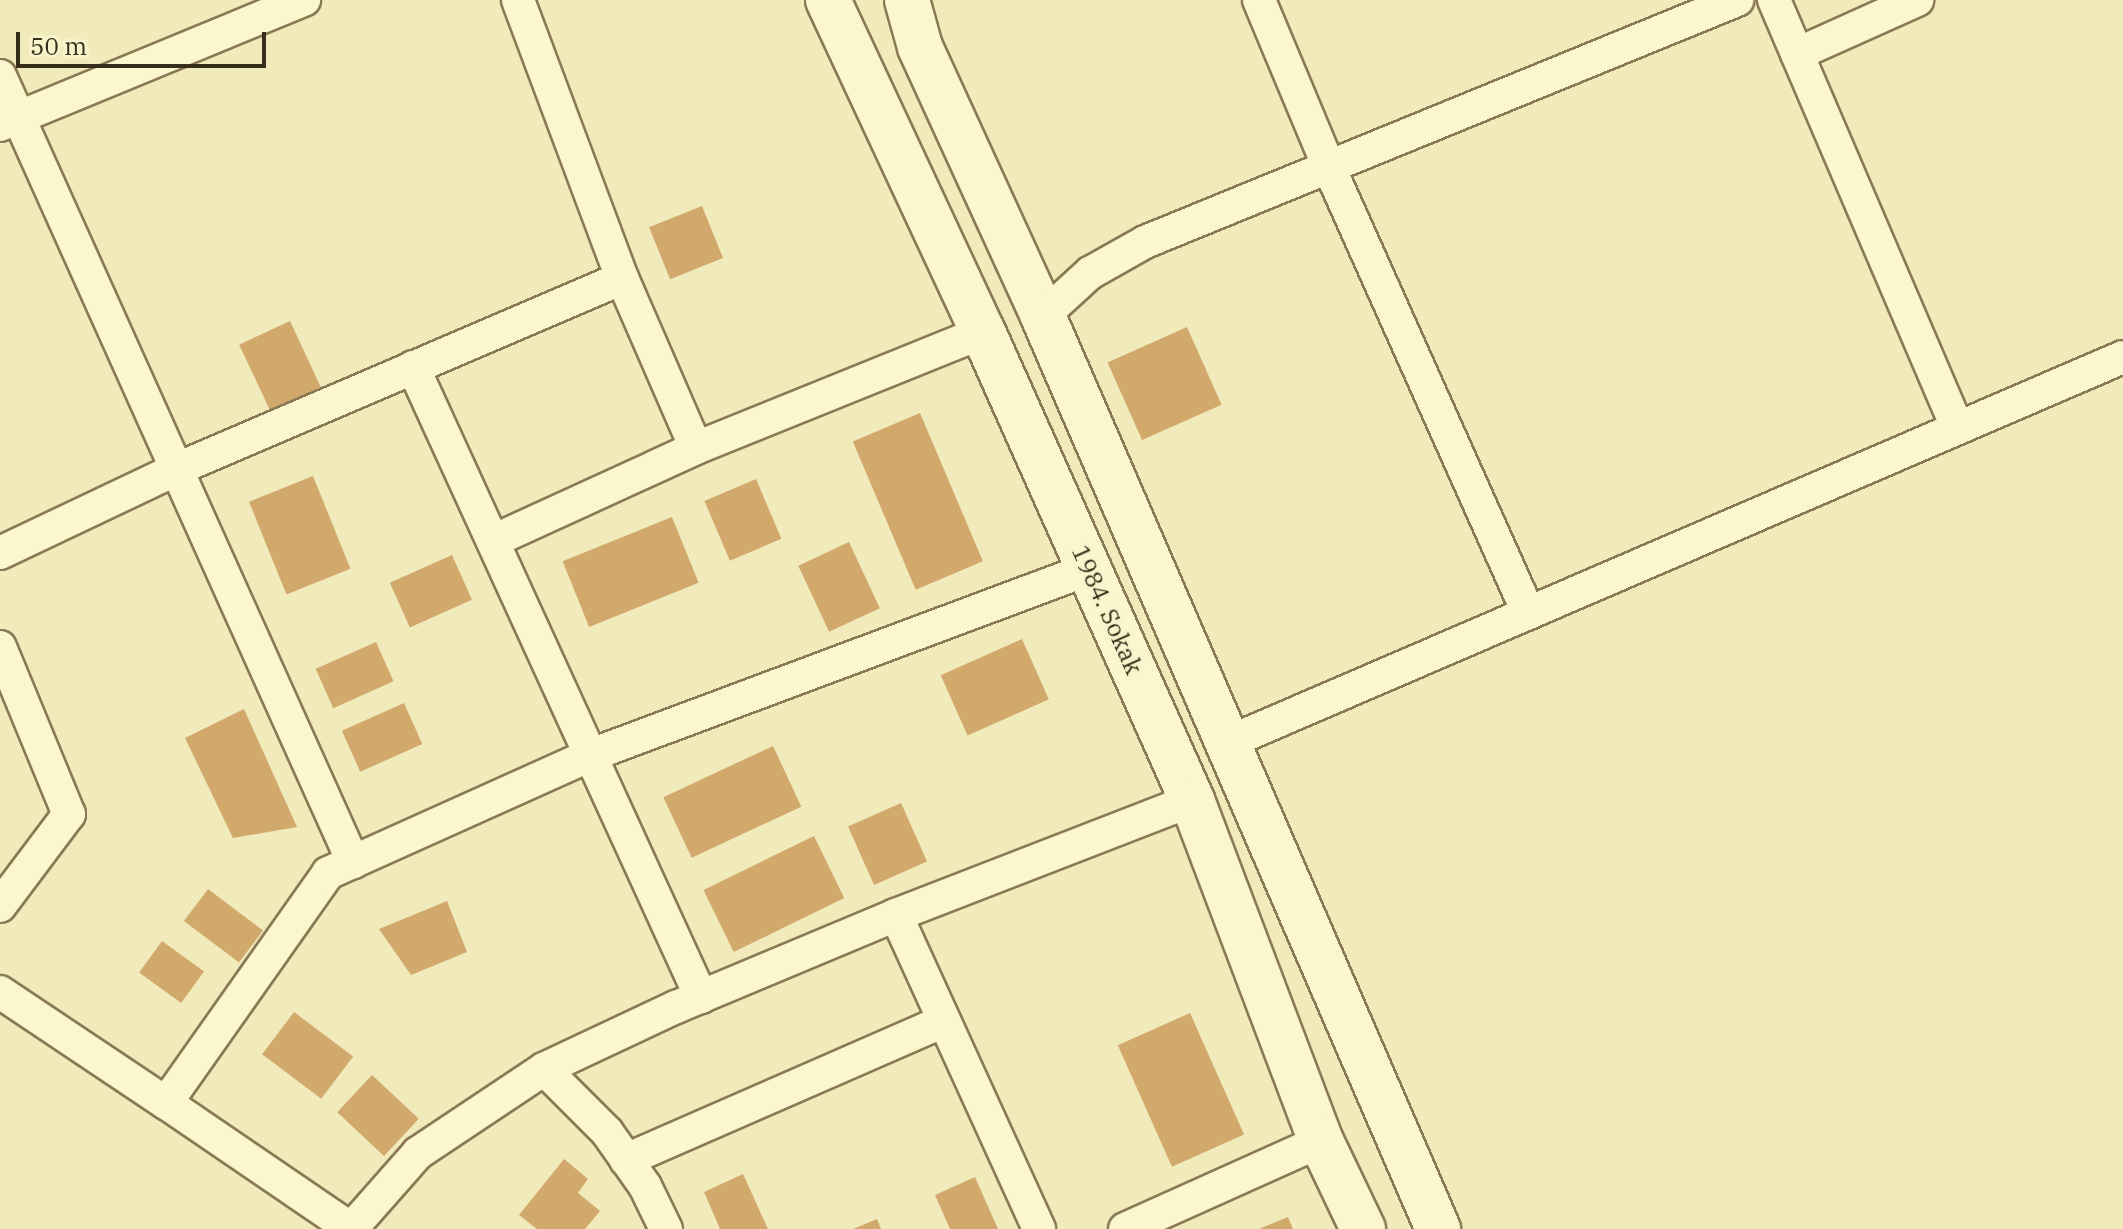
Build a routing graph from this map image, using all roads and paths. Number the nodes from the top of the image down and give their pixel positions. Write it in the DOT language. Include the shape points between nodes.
graph roads {
  1 [pos="304,0"];
  2 [pos="518,0"];
  3 [pos="828,0"];
  4 [pos="907,0"];
  5 [pos="1259,0"];
  6 [pos="1737,0"];
  7 [pos="1774,0"];
  8 [pos="1917,0"];
  9 [pos="1797,54"];
  10 [pos="0,76"];
  11 [pos="9,120"];
  12 [pos="1328,165"];
  13 [pos="622,278"];
  14 [pos="1043,316"];
  15 [pos="983,332"];
  16 [pos="2123,357"];
  17 [pos="413,367"];
  18 [pos="1957,428"];
  19 [pos="696,448"];
  20 [pos="177,469"];
  21 [pos="493,541"];
  22 [pos="0,553"];
  23 [pos="1089,569"];
  24 [pos="1528,613"];
  25 [pos="0,647"];
  26 [pos="1229,742"];
  27 [pos="591,755"];
  28 [pos="1192,800"];
  29 [pos="353,862"];
  30 [pos="0,906"];
  31 [pos="896,915"];
  32 [pos="0,992"];
  33 [pos="701,997"];
  34 [pos="944,1021"];
  35 [pos="544,1069"];
  36 [pos="166,1103"];
  37 [pos="1321,1141"];
  38 [pos="626,1160"];
  39 [pos="351,1229"];
  40 [pos="666,1229"];
  41 [pos="1039,1229"];
  42 [pos="1125,1229"];
  43 [pos="1363,1229"];
  44 [pos="1438,1229"];
  1 -- 11 [label="street"];
  2 -- 13 [label="street"];
  3 -- 15 [label="main road, 1984. Sokak"];
  4 -- 14 [label="main road" via="920,47"];
  5 -- 12 [label="street"];
  6 -- 12 [label="street"];
  7 -- 9 [label="street"];
  8 -- 9 [label="street"];
  9 -- 18 [label="street"];
  10 -- 11 [label="street"];
  11 -- 20 [label="street"];
  12 -- 14 [label="street" via="1111,259"];
  12 -- 24 [label="street"];
  13 -- 17 [label="street"];
  13 -- 19 [label="street"];
  14 -- 26 [label="main road"];
  15 -- 19 [label="street"];
  15 -- 23 [label="main road, 1984. Sokak"];
  16 -- 18 [label="street"];
  17 -- 20 [label="street"];
  17 -- 21 [label="street"];
  18 -- 24 [label="street"];
  19 -- 21 [label="street"];
  20 -- 22 [label="street"];
  20 -- 29 [label="street"];
  21 -- 27 [label="street"];
  23 -- 27 [label="street"];
  23 -- 28 [label="main road, 1984. Sokak"];
  24 -- 26 [label="street"];
  25 -- 30 [label="street" via="69,814"];
  26 -- 44 [label="main road"];
  27 -- 29 [label="street"];
  27 -- 33 [label="street"];
  28 -- 31 [label="street"];
  28 -- 37 [label="main road, 1984. Sokak"];
  29 -- 36 [label="street" via="328,873"];
  31 -- 33 [label="street"];
  31 -- 34 [label="street"];
  32 -- 36 [label="street"];
  33 -- 35 [label="street"];
  34 -- 38 [label="street"];
  34 -- 41 [label="street"];
  35 -- 38 [label="street" via="607,1132"];
  35 -- 39 [label="street" via="418,1153"];
  36 -- 39 [label="street"];
  37 -- 42 [label="street"];
  37 -- 43 [label="main road, 1984. Sokak"];
  38 -- 40 [label="street"];
}
